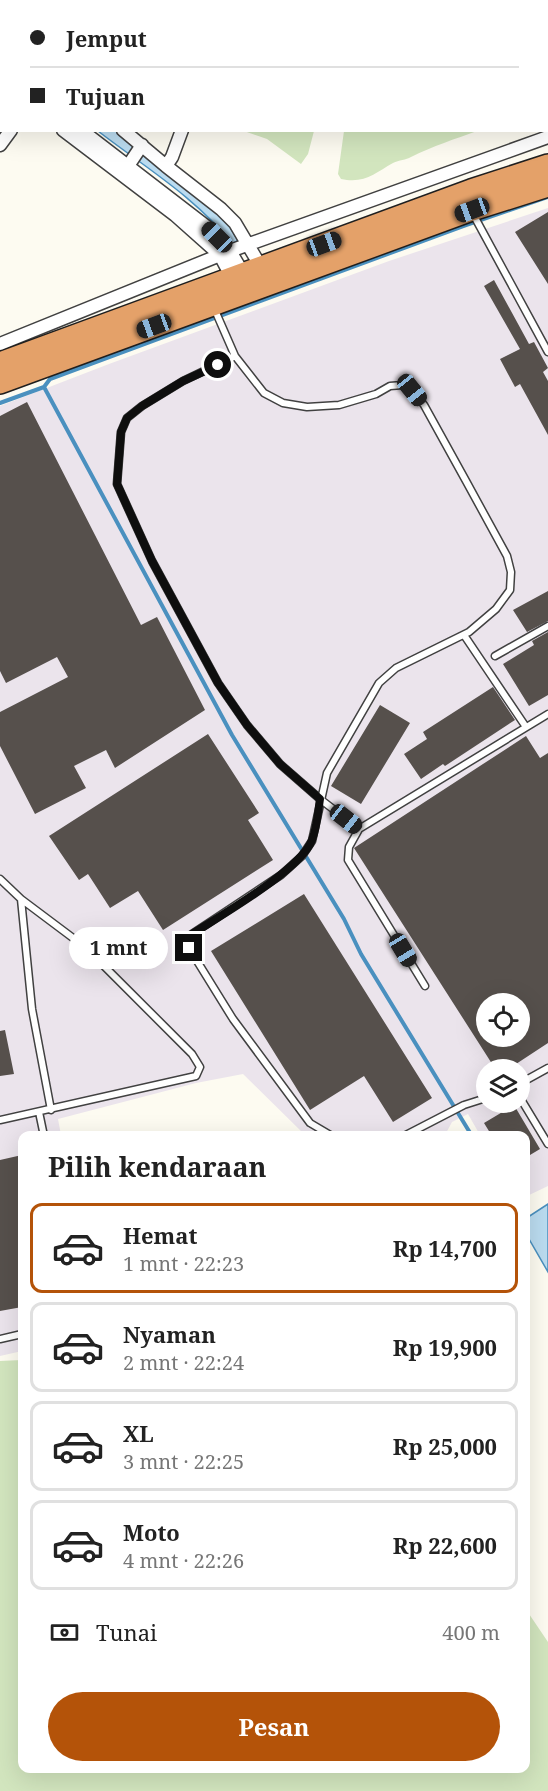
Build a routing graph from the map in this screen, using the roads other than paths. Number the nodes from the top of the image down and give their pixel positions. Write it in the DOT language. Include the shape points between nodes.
graph roads {
  1 [pos="10,132"];
  2 [pos="66,132"];
  3 [pos="84,132"];
  4 [pos="125,132"];
  5 [pos="181,132"];
  6 [pos="548,137"];
  7 [pos="0,145"];
  8 [pos="141,146"];
  9 [pos="129,163"];
  10 [pos="548,165"];
  11 [pos="166,166"];
  12 [pos="548,186"];
  13 [pos="472,210"];
  14 [pos="248,244"];
  15 [pos="225,253"];
  16 [pos="244,278"];
  17 [pos="213,305"];
  18 [pos="0,344"];
  19 [pos="548,352"];
  20 [pos="235,356"];
  21 [pos="0,363"];
  22 [pos="0,383"];
  23 [pos="548,626"];
  24 [pos="464,635"];
  25 [pos="495,656"];
  26 [pos="548,714"];
  27 [pos="526,727"];
  28 [pos="320,799"];
  29 [pos="359,829"];
  30 [pos="0,879"];
  31 [pos="21,899"];
  32 [pos="425,986"];
  33 [pos="548,1068"];
  34 [pos="530,1078"];
  35 [pos="476,1101"];
  36 [pos="51,1110"];
  37 [pos="39,1112"];
  38 [pos="529,1113"];
  39 [pos="0,1120"];
  40 [pos="43,1131"];
  41 [pos="324,1131"];
  42 [pos="413,1131"];
  43 [pos="548,1144"];
  44 [pos="18,1335"];
  45 [pos="0,1339"];
  1 -- 7 [label="street"];
  2 -- 15 [label="street"];
  3 -- 9 [label="street"];
  4 -- 8 [label="street"];
  5 -- 11 [label="street"];
  6 -- 14 [label="street"];
  8 -- 9 [label="street"];
  8 -- 11 [label="street"];
  9 -- 15 [label="street" via="207,227"];
  10 -- 16 [label="highway" via="471,190"];
  11 -- 14 [label="street" via="221,209"];
  12 -- 13 [label="highway"];
  13 -- 16 [label="highway"];
  13 -- 19 [label="lane"];
  14 -- 15 [label="street"];
  14 -- 16 [label="street"];
  15 -- 16 [label="street"];
  15 -- 18 [label="street"];
  16 -- 17 [label="highway"];
  16 -- 21 [label="highway"];
  17 -- 20 [label="lane"];
  17 -- 22 [label="highway"];
  20 -- 24 [label="lane" via="264,393 283,403 307,407 339,405 390,386 403,385 412,390 507,556 512,572 510,590 496,609"];
  20 -- 28 [label="lane" via="183,381 127,418 121,432 117,484 152,561 218,683 280,764"];
  23 -- 25 [label="lane"];
  24 -- 27 [label="lane"];
  24 -- 28 [label="lane" via="396,668 379,683 327,772"];
  26 -- 27 [label="lane"];
  27 -- 29 [label="lane"];
  28 -- 29 [label="lane"];
  28 -- 41 [label="lane" via="312,841 302,856 281,875 189,936 189,948 233,1018 310,1122"];
  29 -- 32 [label="lane" via="349,847 348,860"];
  30 -- 31 [label="lane"];
  31 -- 36 [label="lane" via="33,1010"];
  31 -- 36 [label="lane" via="85,947 192,1054 200,1067 196,1076"];
  33 -- 34 [label="lane"];
  35 -- 42 [label="lane"];
  36 -- 37 [label="lane"];
  37 -- 39 [label="lane"];
  37 -- 40 [label="lane"];
  38 -- 43 [label="lane"];
  44 -- 45 [label="lane"];
}
